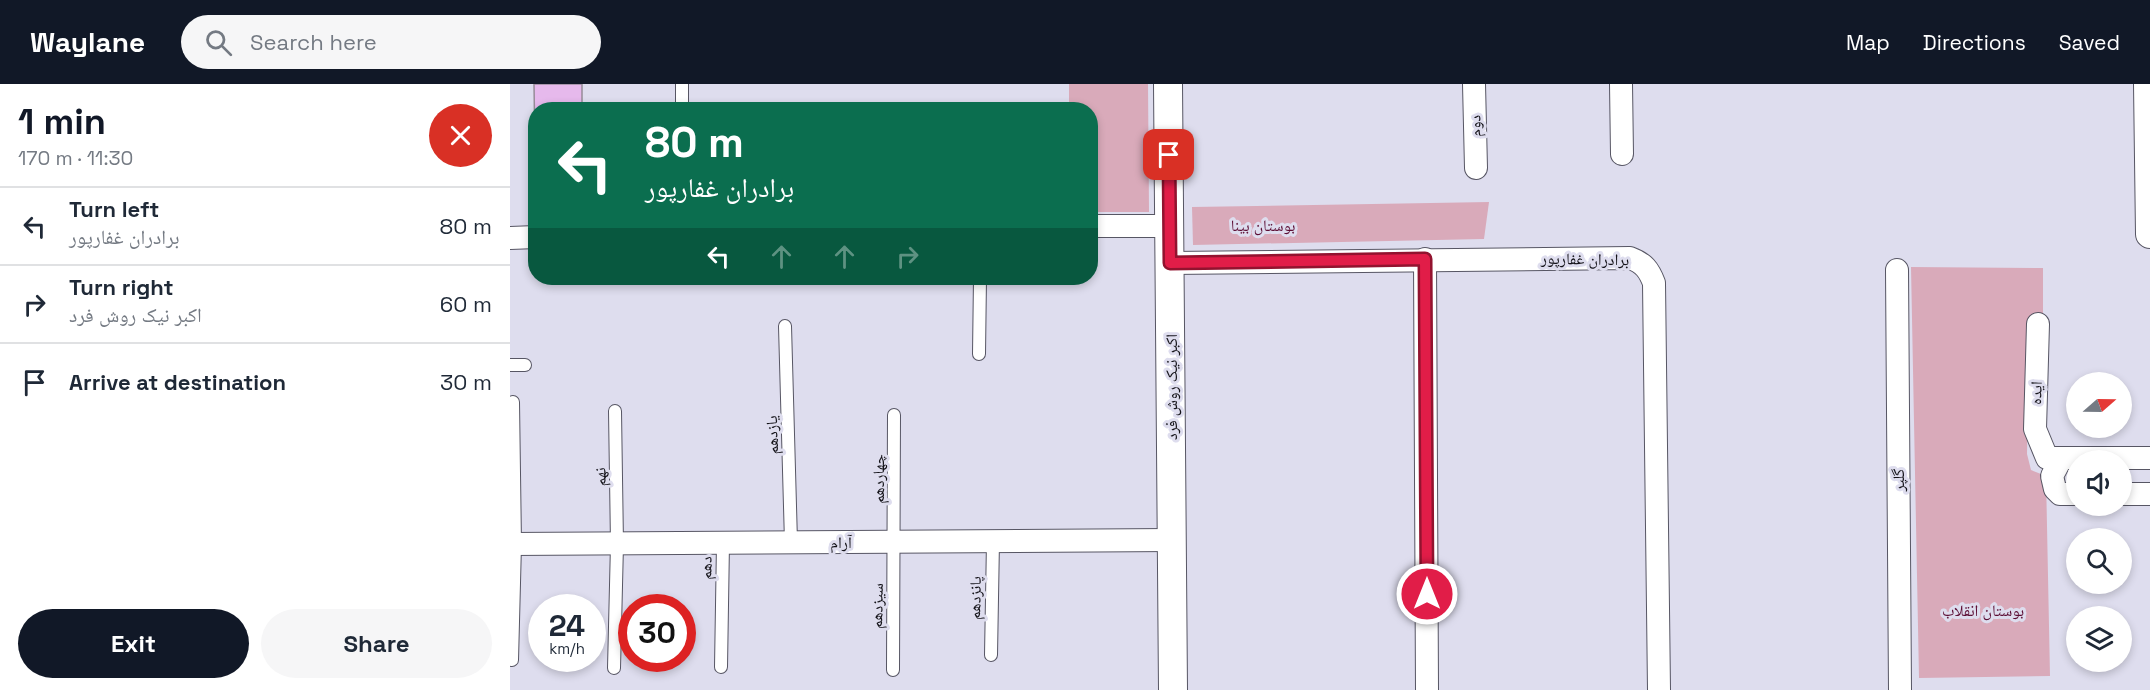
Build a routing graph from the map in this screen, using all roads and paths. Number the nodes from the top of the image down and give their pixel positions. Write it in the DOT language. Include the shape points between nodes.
graph roads {
  1 [pos="682,84"];
  2 [pos="1168,84"];
  3 [pos="1474,84"];
  4 [pos="1621,84"];
  5 [pos="2148,84"];
  6 [pos="682,102"];
  7 [pos="2149,152"];
  8 [pos="1622,154"];
  9 [pos="1476,168"];
  10 [pos="1098,226"];
  11 [pos="1169,226"];
  12 [pos="2150,234"];
  13 [pos="510,237"];
  14 [pos="528,237"];
  15 [pos="1425,259"];
  16 [pos="1170,263"];
  17 [pos="1897,270"];
  18 [pos="980,285"];
  19 [pos="2038,324"];
  20 [pos="785,326"];
  21 [pos="979,354"];
  22 [pos="510,365"];
  23 [pos="525,365"];
  24 [pos="513,402"];
  25 [pos="615,411"];
  26 [pos="894,415"];
  27 [pos="2150,458"];
  28 [pos="2054,459"];
  29 [pos="2066,494"];
  30 [pos="2132,494"];
  31 [pos="2150,494"];
  32 [pos="1172,540"];
  33 [pos="993,541"];
  34 [pos="791,542"];
  35 [pos="894,542"];
  36 [pos="723,543"];
  37 [pos="512,544"];
  38 [pos="617,544"];
  39 [pos="991,656"];
  40 [pos="512,660"];
  41 [pos="721,667"];
  42 [pos="614,668"];
  43 [pos="893,670"];
  44 [pos="1173,690"];
  45 [pos="1427,690"];
  46 [pos="1659,690"];
  47 [pos="1899,690"];
  1 -- 6 [label="lane"];
  2 -- 11 [label="street, اکبر نیک روش فرد"];
  3 -- 9 [label="street, دوم"];
  4 -- 8 [label="street"];
  5 -- 7 [label="street"];
  7 -- 12 [label="street"];
  10 -- 11 [label="street"];
  11 -- 16 [label="street, اکبر نیک روش فرد"];
  13 -- 14 [label="street"];
  15 -- 16 [label="street, برادران غفارپور"];
  15 -- 45 [label="street"];
  15 -- 46 [label="street, برادران غفارپور" via="1630,258 1649,270 1654,283"];
  16 -- 32 [label="street, اکبر نیک روش فرد"];
  17 -- 47 [label="street, گلپر"];
  18 -- 21 [label="lane"];
  19 -- 28 [label="street, ایده" via="2035,429"];
  20 -- 34 [label="lane, یازدهم"];
  22 -- 23 [label="lane"];
  24 -- 37 [label="lane"];
  25 -- 38 [label="lane, نهم"];
  26 -- 35 [label="lane, چهاردهم"];
  27 -- 28 [label="street"];
  28 -- 29 [label="street" via="2055,489"];
  30 -- 31 [label="street"];
  32 -- 33 [label="street, آرام"];
  32 -- 44 [label="street, اکبر نیک روش فرد"];
  33 -- 35 [label="street, آرام"];
  33 -- 39 [label="lane, پانزدهم"];
  34 -- 35 [label="street, آرام"];
  34 -- 36 [label="street, آرام"];
  35 -- 43 [label="lane, سیزدهم"];
  36 -- 38 [label="street, آرام"];
  36 -- 41 [label="lane, دهم"];
  37 -- 38 [label="street, آرام"];
  37 -- 40 [label="lane"];
  38 -- 42 [label="lane, نهم"];
}
